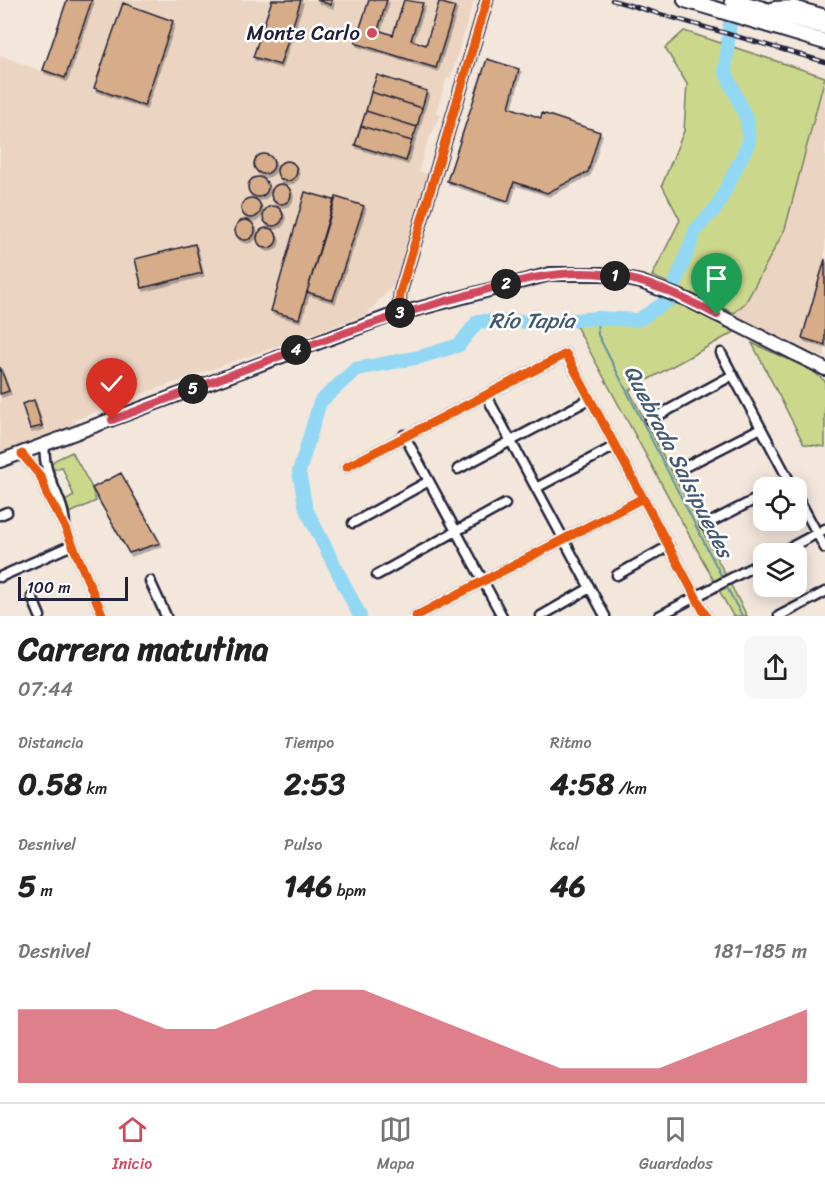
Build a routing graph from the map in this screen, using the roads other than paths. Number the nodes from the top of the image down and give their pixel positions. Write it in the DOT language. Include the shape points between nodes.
graph roads {
  1 [pos="487,0"];
  2 [pos="685,0"];
  3 [pos="732,0"];
  4 [pos="760,15"];
  5 [pos="825,17"];
  6 [pos="825,27"];
  7 [pos="825,42"];
  8 [pos="825,50"];
  9 [pos="399,313"];
  10 [pos="721,353"];
  11 [pos="825,369"];
  12 [pos="733,375"];
  13 [pos="486,395"];
  14 [pos="590,399"];
  15 [pos="650,420"];
  16 [pos="761,428"];
  17 [pos="404,435"];
  18 [pos="510,440"];
  19 [pos="45,445"];
  20 [pos="615,446"];
  21 [pos="22,454"];
  22 [pos="0,461"];
  23 [pos="346,467"];
  24 [pos="458,469"];
  25 [pos="679,470"];
  26 [pos="787,477"];
  27 [pos="429,481"];
  28 [pos="49,486"];
  29 [pos="536,488"];
  30 [pos="643,498"];
  31 [pos="753,501"];
  32 [pos="505,504"];
  33 [pos="807,510"];
  34 [pos="353,523"];
  35 [pos="705,525"];
  36 [pos="821,531"];
  37 [pos="456,532"];
  38 [pos="564,539"];
  39 [pos="799,543"];
  40 [pos="72,545"];
  41 [pos="669,546"];
  42 [pos="825,548"];
  43 [pos="753,567"];
  44 [pos="377,575"];
  45 [pos="616,575"];
  46 [pos="0,577"];
  47 [pos="482,580"];
  48 [pos="150,581"];
  49 [pos="590,588"];
  50 [pos="825,592"];
  51 [pos="32,597"];
  52 [pos="696,597"];
  53 [pos="40,616"];
  54 [pos="103,616"];
  55 [pos="166,616"];
  56 [pos="416,616"];
  57 [pos="502,616"];
  58 [pos="541,616"];
  59 [pos="605,616"];
  60 [pos="659,616"];
  61 [pos="706,616"];
  62 [pos="779,616"];
  1 -- 9 [label="street" via="400,294"];
  2 -- 4 [label="main road" via="717,10"];
  3 -- 4 [label="main road"];
  4 -- 5 [label="main road" via="794,8"];
  4 -- 6 [label="main road"];
  4 -- 7 [label="main road"];
  4 -- 8 [label="main road" via="788,40"];
  9 -- 11 [label="main road" via="550,274 602,274 624,277 688,300"];
  9 -- 19 [label="main road"];
  10 -- 12 [label="street"];
  12 -- 15 [label="street"];
  12 -- 16 [label="street"];
  13 -- 14 [label="street" via="566,354"];
  13 -- 17 [label="street"];
  13 -- 18 [label="street"];
  14 -- 18 [label="street"];
  14 -- 20 [label="street"];
  16 -- 25 [label="street"];
  16 -- 26 [label="street"];
  17 -- 23 [label="street"];
  17 -- 27 [label="street"];
  18 -- 24 [label="street"];
  18 -- 29 [label="street"];
  19 -- 21 [label="main road"];
  19 -- 28 [label="street"];
  20 -- 29 [label="street"];
  20 -- 30 [label="street"];
  21 -- 22 [label="main road"];
  21 -- 28 [label="street"];
  27 -- 34 [label="street"];
  27 -- 37 [label="street"];
  28 -- 40 [label="street" via="65,517"];
  29 -- 38 [label="street"];
  30 -- 38 [label="street"];
  30 -- 41 [label="street"];
  31 -- 35 [label="street"];
  32 -- 37 [label="street"];
  33 -- 36 [label="street"];
  36 -- 39 [label="street"];
  36 -- 42 [label="street"];
  37 -- 44 [label="street"];
  37 -- 47 [label="street"];
  38 -- 47 [label="street"];
  38 -- 49 [label="street"];
  40 -- 46 [label="street"];
  40 -- 54 [label="street"];
  41 -- 45 [label="street"];
  41 -- 52 [label="street"];
  43 -- 52 [label="street"];
  47 -- 56 [label="street"];
  47 -- 57 [label="street"];
  48 -- 55 [label="street"];
  49 -- 58 [label="street"];
  49 -- 59 [label="street"];
  50 -- 62 [label="street"];
  51 -- 53 [label="street"];
  52 -- 60 [label="street"];
  52 -- 61 [label="street"];
}
